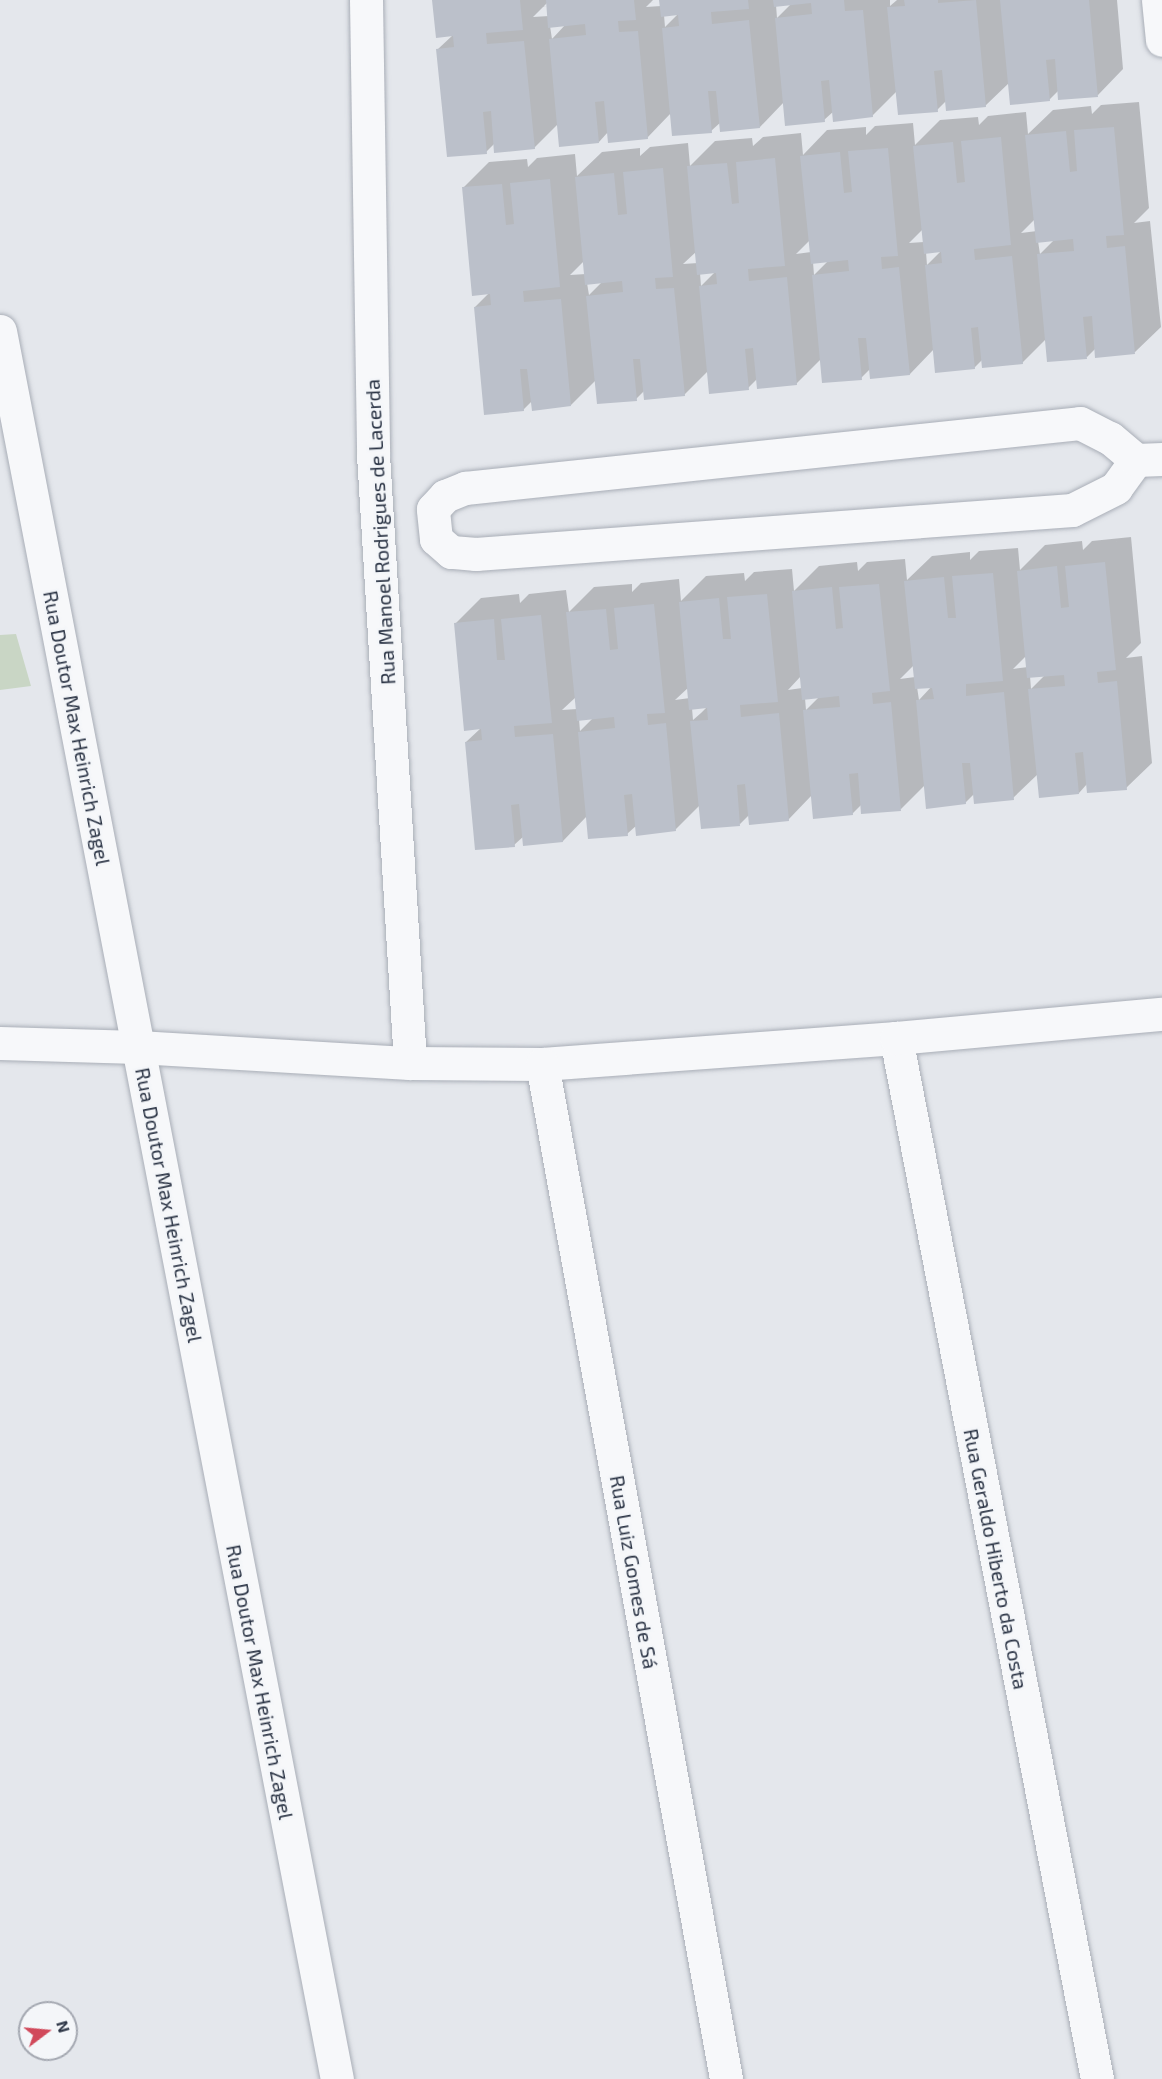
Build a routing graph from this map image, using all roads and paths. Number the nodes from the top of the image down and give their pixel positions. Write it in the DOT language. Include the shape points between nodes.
graph roads {
  1 [pos="366,0"];
  2 [pos="1158,0"];
  3 [pos="1162,40"];
  4 [pos="0,331"];
  5 [pos="1149,460"];
  6 [pos="1162,1014"];
  7 [pos="896,1038"];
  8 [pos="0,1043"];
  9 [pos="138,1047"];
  10 [pos="410,1063"];
  11 [pos="542,1064"];
  12 [pos="337,2079"];
  13 [pos="726,2079"];
  14 [pos="1097,2079"];
  1 -- 10 [label="street, Rua Manoel Rodrigues de Lacerda" via="373,454"];
  2 -- 3 [label="street"];
  4 -- 9 [label="street, Rua Doutor Max Heinrich Zagel"];
  5 -- 5 [label="street" via="1116,488 1072,510 476,554 450,552 436,539 433,509 445,496 465,488 1080,423"];
  6 -- 7 [label="street"];
  7 -- 11 [label="street"];
  7 -- 14 [label="street, Rua Geraldo Hiberto da Costa"];
  8 -- 9 [label="street"];
  9 -- 10 [label="street"];
  9 -- 12 [label="street, Rua Doutor Max Heinrich Zagel"];
  10 -- 11 [label="street"];
  11 -- 13 [label="street, Rua Luiz Gomes de Sá"];
}
